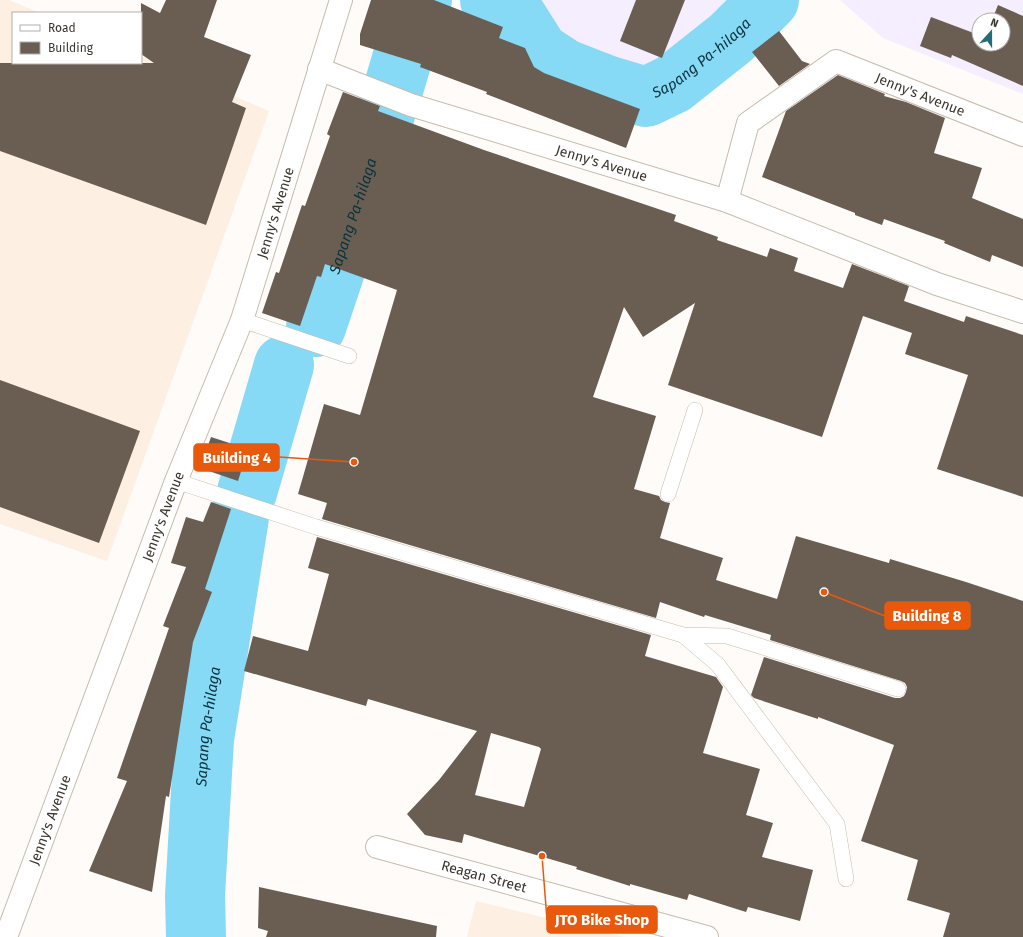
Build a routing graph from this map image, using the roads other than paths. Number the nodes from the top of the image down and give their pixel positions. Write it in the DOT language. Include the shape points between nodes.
graph roads {
  1 [pos="341,0"];
  2 [pos="319,69"];
  3 [pos="1023,135"];
  4 [pos="727,202"];
  5 [pos="1023,312"];
  6 [pos="242,320"];
  7 [pos="349,356"];
  8 [pos="695,410"];
  9 [pos="176,481"];
  10 [pos="668,494"];
  11 [pos="683,635"];
  12 [pos="898,689"];
  13 [pos="377,847"];
  14 [pos="846,878"];
  15 [pos="6,937"];
  16 [pos="707,937"];
  1 -- 2 [label="street, Jenny's Avenue"];
  2 -- 4 [label="street, Jenny's Avenue" via="411,105"];
  2 -- 6 [label="street, Jenny's Avenue"];
  3 -- 4 [label="street, Jenny's Avenue" via="836,61 748,123"];
  4 -- 5 [label="street, Jenny's Avenue" via="937,284"];
  6 -- 7 [label="lane"];
  6 -- 9 [label="street, Jenny's Avenue"];
  8 -- 10 [label="lane"];
  9 -- 11 [label="lane" via="316,526"];
  9 -- 15 [label="street, Jenny's Avenue"];
  11 -- 12 [label="lane" via="727,636"];
  11 -- 14 [label="lane" via="718,665 837,824"];
  13 -- 16 [label="street, Reagan Street"];
}
